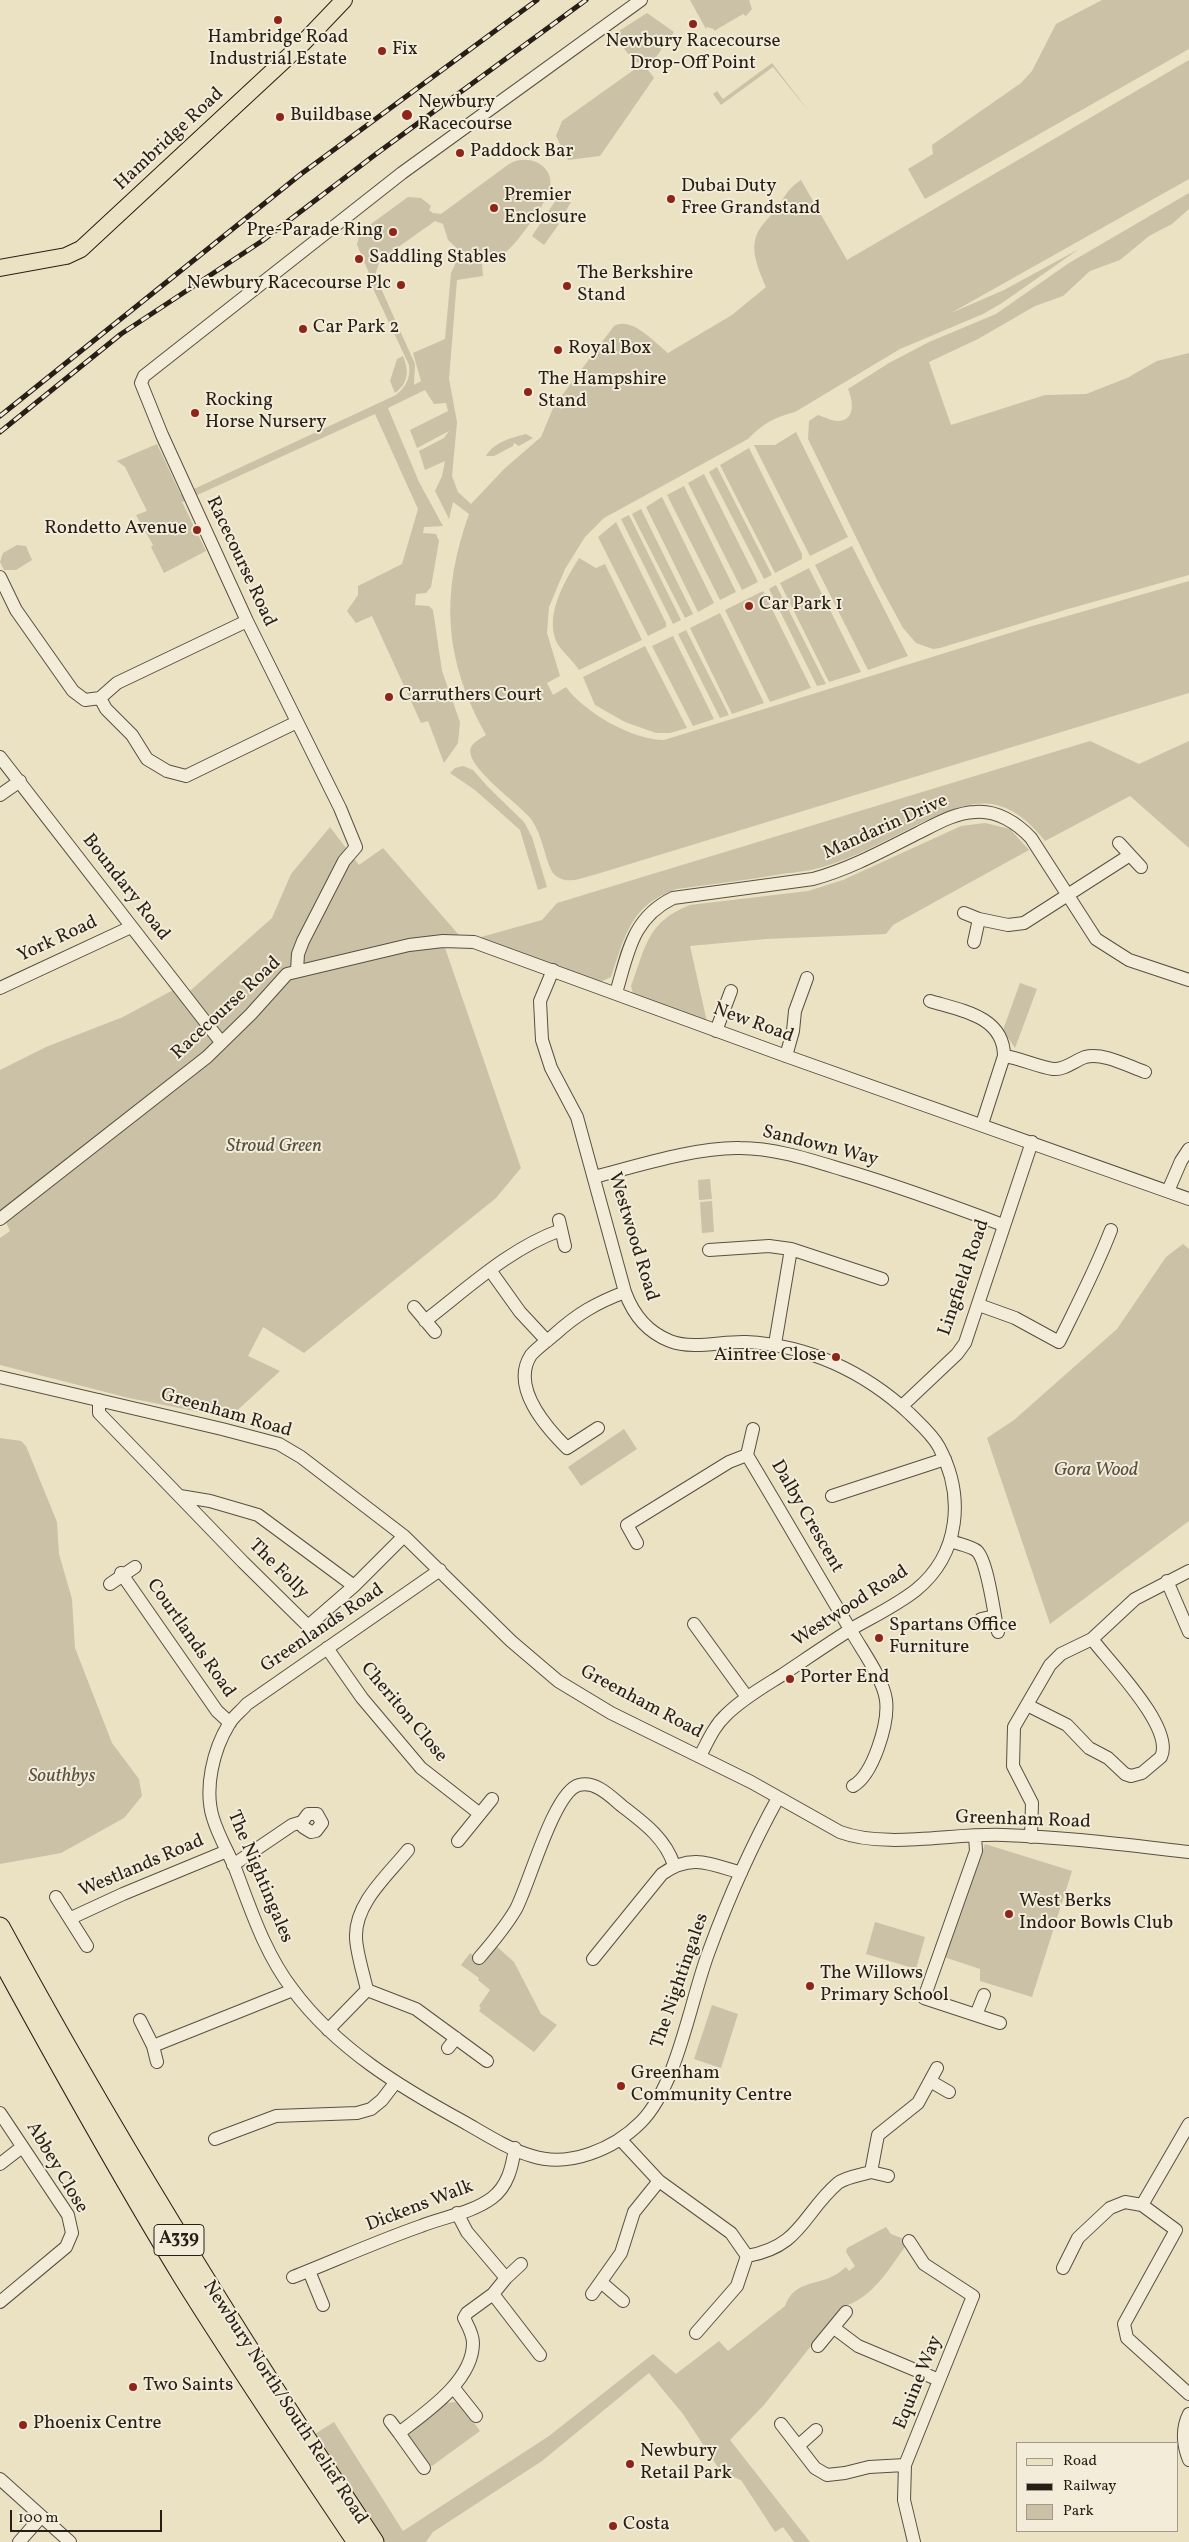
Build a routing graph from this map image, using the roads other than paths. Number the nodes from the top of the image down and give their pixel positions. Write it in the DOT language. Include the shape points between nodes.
graph roads {
  1 [pos="344,0"];
  2 [pos="641,0"];
  3 [pos="0,268"];
  4 [pos="2,585"];
  5 [pos="246,622"];
  6 [pos="100,698"];
  7 [pos="297,722"];
  8 [pos="0,758"];
  9 [pos="20,781"];
  10 [pos="0,796"];
  11 [pos="1119,843"];
  12 [pos="1130,855"];
  13 [pos="1140,867"];
  14 [pos="1068,896"];
  15 [pos="964,913"];
  16 [pos="979,918"];
  17 [pos="131,927"];
  18 [pos="974,942"];
  19 [pos="297,970"];
  20 [pos="553,970"];
  21 [pos="807,978"];
  22 [pos="1189,980"];
  23 [pos="0,988"];
  24 [pos="731,991"];
  25 [pos="616,993"];
  26 [pos="930,1001"];
  27 [pos="716,1031"];
  28 [pos="221,1042"];
  29 [pos="786,1056"];
  30 [pos="1004,1056"];
  31 [pos="1145,1072"];
  32 [pos="982,1124"];
  33 [pos="1032,1142"];
  34 [pos="1189,1149"];
  35 [pos="594,1177"];
  36 [pos="1168,1191"];
  37 [pos="1189,1199"];
  38 [pos="0,1219"];
  39 [pos="1003,1225"];
  40 [pos="1110,1230"];
  41 [pos="565,1246"];
  42 [pos="791,1249"];
  43 [pos="708,1250"];
  44 [pos="490,1270"];
  45 [pos="882,1279"];
  46 [pos="625,1292"];
  47 [pos="978,1305"];
  48 [pos="414,1307"];
  49 [pos="425,1321"];
  50 [pos="435,1332"];
  51 [pos="547,1341"];
  52 [pos="775,1344"];
  53 [pos="0,1377"];
  54 [pos="99,1400"];
  55 [pos="902,1406"];
  56 [pos="598,1428"];
  57 [pos="753,1429"];
  58 [pos="748,1455"];
  59 [pos="944,1458"];
  60 [pos="180,1496"];
  61 [pos="832,1496"];
  62 [pos="404,1536"];
  63 [pos="951,1541"];
  64 [pos="637,1543"];
  65 [pos="135,1567"];
  66 [pos="440,1570"];
  67 [pos="1189,1571"];
  68 [pos="122,1574"];
  69 [pos="1167,1581"];
  70 [pos="110,1584"];
  71 [pos="354,1586"];
  72 [pos="994,1616"];
  73 [pos="981,1619"];
  74 [pos="694,1624"];
  75 [pos="850,1630"];
  76 [pos="998,1632"];
  77 [pos="1189,1632"];
  78 [pos="1092,1639"];
  79 [pos="326,1648"];
  80 [pos="747,1697"];
  81 [pos="1027,1705"];
  82 [pos="230,1722"];
  83 [pos="700,1756"];
  84 [pos="853,1786"];
  85 [pos="778,1798"];
  86 [pos="492,1799"];
  87 [pos="480,1814"];
  88 [pos="302,1822"];
  89 [pos="975,1836"];
  90 [pos="1031,1837"];
  91 [pos="458,1841"];
  92 [pos="408,1850"];
  93 [pos="227,1851"];
  94 [pos="1189,1852"];
  95 [pos="674,1864"];
  96 [pos="233,1865"];
  97 [pos="742,1873"];
  98 [pos="56,1897"];
  99 [pos="71,1918"];
  100 [pos="0,1927"];
  101 [pos="87,1946"];
  102 [pos="0,1956"];
  103 [pos="479,1958"];
  104 [pos="593,1959"];
  105 [pos="293,1990"];
  106 [pos="367,1990"];
  107 [pos="984,1995"];
  108 [pos="976,2015"];
  109 [pos="140,2020"];
  110 [pos="1000,2023"];
  111 [pos="328,2030"];
  112 [pos="153,2046"];
  113 [pos="487,2061"];
  114 [pos="157,2062"];
  115 [pos="937,2068"];
  116 [pos="930,2081"];
  117 [pos="395,2082"];
  118 [pos="949,2092"];
  119 [pos="0,2114"];
  120 [pos="1189,2124"];
  121 [pos="215,2139"];
  122 [pos="620,2139"];
  123 [pos="1185,2142"];
  124 [pos="22,2147"];
  125 [pos="515,2148"];
  126 [pos="0,2164"];
  127 [pos="871,2172"];
  128 [pos="888,2176"];
  129 [pos="659,2181"];
  130 [pos="1142,2204"];
  131 [pos="457,2213"];
  132 [pos="909,2241"];
  133 [pos="748,2256"];
  134 [pos="521,2264"];
  135 [pos="1063,2268"];
  136 [pos="309,2271"];
  137 [pos="293,2277"];
  138 [pos="506,2278"];
  139 [pos="602,2283"];
  140 [pos="493,2294"];
  141 [pos="592,2294"];
  142 [pos="623,2301"];
  143 [pos="0,2302"];
  144 [pos="323,2305"];
  145 [pos="846,2312"];
  146 [pos="834,2328"];
  147 [pos="696,2333"];
  148 [pos="818,2346"];
  149 [pos="540,2355"];
  150 [pos="939,2380"];
  151 [pos="453,2387"];
  152 [pos="1189,2394"];
  153 [pos="1189,2414"];
  154 [pos="476,2416"];
  155 [pos="390,2421"];
  156 [pos="781,2424"];
  157 [pos="816,2430"];
  158 [pos="400,2432"];
  159 [pos="798,2446"];
  160 [pos="1189,2460"];
  161 [pos="905,2465"];
  162 [pos="424,2468"];
  163 [pos="0,2479"];
  164 [pos="42,2517"];
  165 [pos="19,2542"];
  166 [pos="70,2542"];
  167 [pos="357,2542"];
  168 [pos="374,2542"];
  169 [pos="912,2542"];
  1 -- 3 [label="main road, Hambridge Road" via="302,44 81,249 66,256"];
  2 -- 5 [label="street, Racecourse Road" via="402,173 144,376 141,389"];
  4 -- 6 [label="street" via="73,690 85,700"];
  5 -- 6 [label="street" via="117,684"];
  5 -- 7 [label="street, Racecourse Road"];
  6 -- 7 [label="street" via="132,735 147,760 186,776"];
  7 -- 19 [label="street, Racecourse Road" via="356,846 344,861 303,941"];
  8 -- 9 [label="street, Boundary Road"];
  9 -- 10 [label="street"];
  9 -- 17 [label="street, Boundary Road"];
  11 -- 12 [label="street"];
  12 -- 13 [label="street"];
  12 -- 14 [label="street"];
  14 -- 16 [label="street" via="1017,925"];
  14 -- 22 [label="street, Mandarin Drive" via="1096,939 1116,953"];
  14 -- 25 [label="street, Mandarin Drive" via="1021,827 984,812 962,814 835,873 813,879 673,898 642,921"];
  15 -- 16 [label="street"];
  16 -- 18 [label="street"];
  17 -- 23 [label="street, York Road"];
  17 -- 28 [label="street, Boundary Road"];
  19 -- 20 [label="street, New Road" via="443,941 474,942"];
  19 -- 28 [label="street, Racecourse Road" via="287,974"];
  20 -- 25 [label="street, New Road"];
  20 -- 35 [label="street, Westwood Road" via="540,1001 542,1040 551,1068 577,1117"];
  21 -- 29 [label="street" via="795,1011 794,1031"];
  24 -- 27 [label="street"];
  25 -- 27 [label="street, New Road"];
  26 -- 30 [label="street" via="986,1021 999,1035"];
  27 -- 29 [label="street, New Road"];
  28 -- 38 [label="street, Racecourse Road" via="199,1063"];
  29 -- 32 [label="street, New Road"];
  30 -- 31 [label="street" via="1052,1069 1084,1058 1101,1057"];
  30 -- 32 [label="street"];
  32 -- 33 [label="street, New Road"];
  33 -- 36 [label="street, New Road"];
  33 -- 39 [label="street, Lingfield Road"];
  34 -- 36 [label="street"];
  35 -- 39 [label="street, Sandown Way" via="710,1150 760,1149 867,1177"];
  35 -- 46 [label="street, Westwood Road"];
  36 -- 37 [label="street, New Road"];
  39 -- 47 [label="street, Lingfield Road"];
  40 -- 47 [label="street" via="1098,1265 1057,1347 1015,1318"];
  41 -- 44 [label="street" via="560,1225"];
  42 -- 43 [label="street" via="769,1246"];
  42 -- 45 [label="street"];
  42 -- 52 [label="street"];
  44 -- 49 [label="street"];
  44 -- 51 [label="street" via="520,1312"];
  46 -- 51 [label="street" via="588,1307"];
  46 -- 52 [label="street, Westwood Road" via="630,1306 644,1325 672,1342"];
  47 -- 55 [label="street, Lingfield Road" via="970,1332 957,1354"];
  48 -- 49 [label="street"];
  49 -- 50 [label="street"];
  51 -- 56 [label="street" via="531,1356 526,1371 530,1398 555,1437 567,1448"];
  52 -- 55 [label="street, Westwood Road" via="818,1356 845,1368"];
  53 -- 54 [label="street, Greenham Road"];
  54 -- 60 [label="street, The Folly" via="99,1413"];
  54 -- 62 [label="street, Greenham Road" via="279,1444 302,1457"];
  55 -- 59 [label="street, Westwood Road" via="927,1431"];
  57 -- 58 [label="street, Dalby Crescent"];
  58 -- 64 [label="street, Dalby Crescent" via="729,1462 628,1525"];
  58 -- 75 [label="street, Dalby Crescent"];
  59 -- 61 [label="street"];
  59 -- 63 [label="street, Westwood Road" via="955,1494"];
  60 -- 71 [label="street, The Folly" via="210,1500 258,1515"];
  60 -- 71 [label="street, The Folly" via="308,1626"];
  62 -- 66 [label="street, Greenham Road"];
  62 -- 71 [label="street, The Folly"];
  63 -- 72 [label="street" via="977,1551 988,1578"];
  63 -- 75 [label="street, Westwood Road" via="944,1557 922,1584"];
  65 -- 68 [label="street, Courtlands Road"];
  66 -- 79 [label="street, Greenlands Road"];
  66 -- 83 [label="street, Greenham Road" via="511,1641 558,1680 611,1714"];
  67 -- 69 [label="street"];
  68 -- 70 [label="street, Courtlands Road"];
  68 -- 82 [label="street, Courtlands Road" via="217,1711"];
  69 -- 77 [label="street"];
  69 -- 78 [label="street" via="1135,1599"];
  72 -- 73 [label="street"];
  72 -- 76 [label="street"];
  74 -- 80 [label="street"];
  75 -- 80 [label="street, Westwood Road"];
  75 -- 84 [label="street, Dalby Crescent" via="872,1667 886,1700 885,1727 877,1750 859,1782"];
  78 -- 81 [label="street" via="1066,1651 1050,1665"];
  78 -- 81 [label="street" via="1144,1702 1163,1740 1161,1757 1142,1773 1125,1774 1108,1758 1089,1748 1067,1725"];
  79 -- 82 [label="street, Greenlands Road" via="247,1704"];
  79 -- 87 [label="street, Cheriton Close" via="362,1698 421,1768"];
  80 -- 83 [label="street, Westwood Road" via="722,1720"];
  81 -- 90 [label="street" via="1014,1727 1013,1749 1014,1766 1032,1803"];
  82 -- 93 [label="street, The Nightingales" via="212,1766 210,1794 213,1818"];
  83 -- 85 [label="street, Greenham Road"];
  85 -- 89 [label="street, Greenham Road" via="853,1837 876,1840"];
  85 -- 97 [label="street, The Nightingales"];
  86 -- 87 [label="street"];
  87 -- 91 [label="street"];
  88 -- 96 [label="street" via="292,1825"];
  89 -- 90 [label="street, Greenham Road"];
  89 -- 108 [label="street" via="976,1851 924,1998"];
  90 -- 94 [label="street, Greenham Road"];
  92 -- 106 [label="street" via="369,1898 358,1920 356,1938"];
  93 -- 96 [label="street, The Nightingales"];
  93 -- 99 [label="street, Westlands Road"];
  95 -- 97 [label="street" via="698,1861"];
  95 -- 103 [label="street" via="663,1840 600,1788 580,1785 572,1788 566,1792 547,1831 515,1910"];
  95 -- 104 [label="street" via="662,1874"];
  96 -- 105 [label="street, The Nightingales" via="256,1926"];
  97 -- 122 [label="street, The Nightingales" via="709,1950 661,2095 641,2122"];
  98 -- 99 [label="street, Westlands Road"];
  99 -- 101 [label="street, Westlands Road"];
  100 -- 168 [label="highway, Newbury North/South Relief Road / A339" via="80,2073 180,2242"];
  102 -- 167 [label="highway, Newbury North/South Relief Road / A339" via="90,2119 183,2276"];
  105 -- 111 [label="street, The Nightingales"];
  105 -- 112 [label="street"];
  106 -- 111 [label="street"];
  106 -- 113 [label="street" via="416,2010 452,2043"];
  107 -- 108 [label="street"];
  108 -- 110 [label="street"];
  109 -- 112 [label="street"];
  111 -- 117 [label="street, The Nightingales"];
  112 -- 114 [label="street"];
  115 -- 116 [label="street"];
  116 -- 118 [label="street"];
  116 -- 127 [label="street" via="918,2103 878,2135"];
  117 -- 121 [label="street" via="371,2109 358,2113 276,2116"];
  117 -- 125 [label="street, The Nightingales" via="486,2135"];
  119 -- 124 [label="street, Abbey Close"];
  120 -- 123 [label="street"];
  122 -- 125 [label="street, The Nightingales" via="595,2152 565,2159 533,2156"];
  122 -- 129 [label="street"];
  123 -- 130 [label="street"];
  124 -- 126 [label="street"];
  124 -- 143 [label="street, Abbey Close" via="68,2215 71,2238 55,2257"];
  125 -- 131 [label="street, Dickens Walk" via="512,2170 502,2188 492,2198"];
  127 -- 128 [label="street"];
  127 -- 133 [label="street" via="840,2182 788,2240"];
  129 -- 133 [label="street" via="731,2233"];
  129 -- 139 [label="street" via="634,2212 622,2253"];
  130 -- 135 [label="street" via="1125,2202 1110,2208 1078,2238"];
  130 -- 152 [label="street" via="1176,2230 1124,2324 1127,2338"];
  131 -- 136 [label="street, Dickens Walk"];
  131 -- 138 [label="street" via="467,2232"];
  132 -- 150 [label="street, Equine Way" via="922,2268 973,2296"];
  133 -- 147 [label="street" via="737,2286"];
  134 -- 138 [label="street"];
  136 -- 137 [label="street, Dickens Walk"];
  136 -- 144 [label="street"];
  138 -- 140 [label="street"];
  139 -- 141 [label="street"];
  139 -- 142 [label="street"];
  140 -- 149 [label="street"];
  140 -- 151 [label="street" via="464,2318 474,2341 472,2355"];
  145 -- 146 [label="street"];
  146 -- 148 [label="street"];
  146 -- 150 [label="street" via="858,2346"];
  150 -- 161 [label="street, Equine Way"];
  151 -- 154 [label="street"];
  151 -- 158 [label="street" via="443,2400"];
  153 -- 160 [label="street" via="1184,2424 1184,2446"];
  155 -- 158 [label="street"];
  156 -- 159 [label="street"];
  157 -- 159 [label="street"];
  158 -- 162 [label="street"];
  159 -- 161 [label="street" via="815,2468 827,2475 869,2467"];
  161 -- 169 [label="street, Equine Way" via="904,2500"];
  163 -- 164 [label="street"];
  164 -- 165 [label="street"];
  164 -- 166 [label="street"];
}
